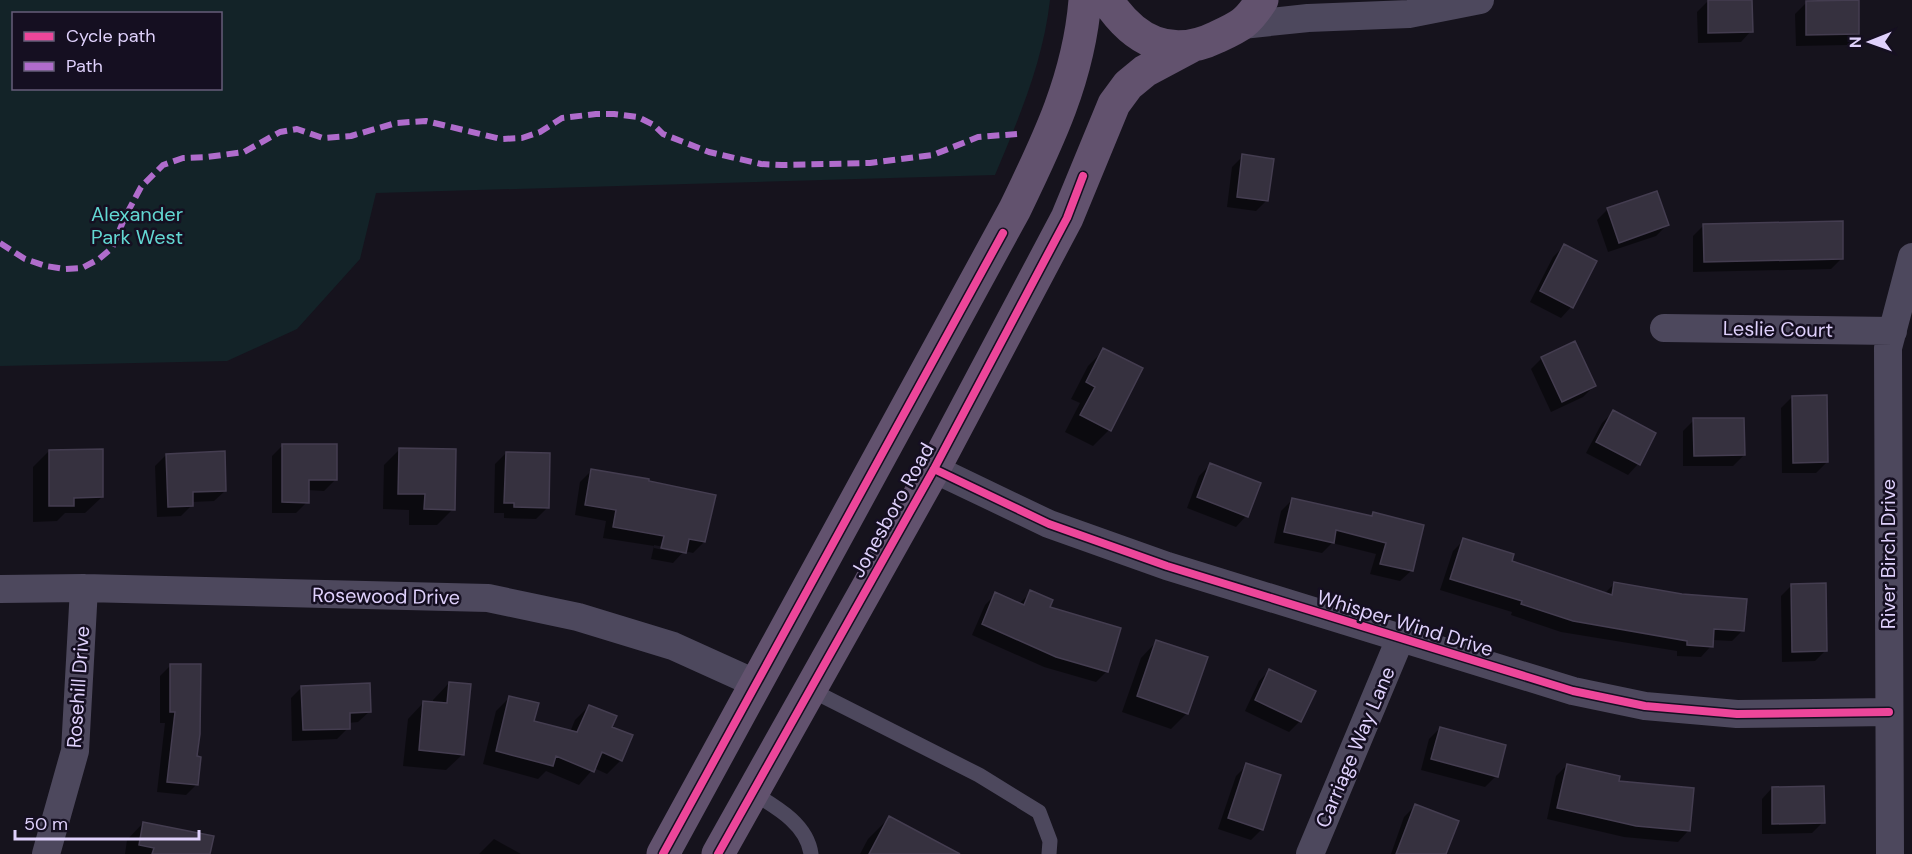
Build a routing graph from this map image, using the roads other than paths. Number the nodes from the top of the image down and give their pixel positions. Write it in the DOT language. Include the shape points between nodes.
graph roads {
  1 [pos="1085,0"];
  2 [pos="1107,0"];
  3 [pos="1262,0"];
  4 [pos="1480,0"];
  5 [pos="1242,25"];
  6 [pos="1190,47"];
  7 [pos="1912,257"];
  8 [pos="1664,328"];
  9 [pos="1893,331"];
  10 [pos="934,469"];
  11 [pos="84,588"];
  12 [pos="0,589"];
  13 [pos="1400,639"];
  14 [pos="757,684"];
  15 [pos="811,690"];
  16 [pos="1888,712"];
  17 [pos="753,793"];
  18 [pos="46,854"];
  19 [pos="663,854"];
  20 [pos="718,854"];
  21 [pos="811,854"];
  22 [pos="1049,854"];
  23 [pos="1310,854"];
  24 [pos="1890,854"];
  1 -- 14 [label="main road, Jonesboro Road" via="1074,69 1046,147"];
  2 -- 6 [label="main road" via="1138,35 1163,45"];
  3 -- 5 [label="main road"];
  4 -- 5 [label="street" via="1408,14"];
  5 -- 6 [label="main road, Jonesboro Road"];
  6 -- 10 [label="main road, Jonesboro Road" via="1145,71 1113,104 1067,218"];
  7 -- 9 [label="street, River Birch Drive"];
  8 -- 9 [label="street, Leslie Court"];
  9 -- 16 [label="street, River Birch Drive" via="1888,348"];
  10 -- 13 [label="street, Whisper Wind Drive" via="1049,524 1167,566"];
  10 -- 15 [label="main road, Jonesboro Road"];
  11 -- 12 [label="street, Rosewood Drive"];
  11 -- 14 [label="street, Rosewood Drive" via="488,598 579,617 673,646"];
  11 -- 18 [label="street, Rosehill Drive" via="75,751"];
  13 -- 16 [label="street, Whisper Wind Drive" via="1573,692 1645,706 1737,714"];
  13 -- 23 [label="street, Carriage Way Lane"];
  14 -- 19 [label="main road, Jonesboro Road"];
  15 -- 17 [label="main road, Jonesboro Road"];
  15 -- 22 [label="lane" via="979,775 1040,812 1050,841"];
  16 -- 24 [label="street, River Birch Drive"];
  17 -- 20 [label="main road, Jonesboro Road"];
  17 -- 21 [label="lane" via="795,821"];
}
